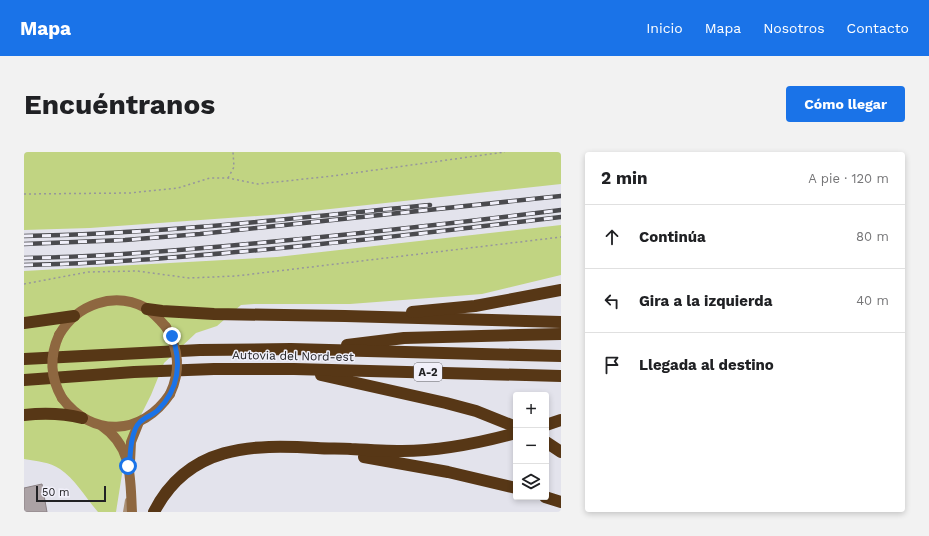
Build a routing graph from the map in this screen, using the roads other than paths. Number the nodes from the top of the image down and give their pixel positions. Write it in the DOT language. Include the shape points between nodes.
graph roads {
  1 [pos="561,290"];
  2 [pos="147,309"];
  3 [pos="74,316"];
  4 [pos="361,316"];
  5 [pos="561,322"];
  6 [pos="24,323"];
  7 [pos="561,334"];
  8 [pos="315,350"];
  9 [pos="561,356"];
  10 [pos="24,359"];
  11 [pos="294,369"];
  12 [pos="561,376"];
  13 [pos="24,380"];
  14 [pos="24,415"];
  15 [pos="82,418"];
  16 [pos="561,420"];
  17 [pos="139,422"];
  18 [pos="549,424"];
  19 [pos="100,425"];
  20 [pos="513,427"];
  21 [pos="513,429"];
  22 [pos="549,444"];
  23 [pos="318,448"];
  24 [pos="561,452"];
  25 [pos="129,472"];
  26 [pos="513,487"];
  27 [pos="549,498"];
  28 [pos="561,502"];
  29 [pos="125,512"];
  30 [pos="132,512"];
  31 [pos="154,512"];
  1 -- 4 [label="highway" via="475,306"];
  2 -- 3 [label="main road" via="111,300 92,305"];
  2 -- 4 [label="highway" via="214,314"];
  2 -- 17 [label="main road, bridge" via="166,327 175,345 178,364 177,376 170,394 156,411"];
  3 -- 6 [label="highway"];
  3 -- 15 [label="main road, bridge" via="59,335 53,351 52,366 54,381 62,398"];
  4 -- 5 [label="highway"];
  7 -- 8 [label="highway" via="404,338"];
  8 -- 9 [label="highway, Autovia del Nord-est / A-2"];
  8 -- 10 [label="highway, Autovia del Nord-est / A-2" via="200,350"];
  11 -- 12 [label="highway, Autovia del Nord-est / A-2"];
  11 -- 13 [label="highway, Autovia del Nord-est / A-2" via="134,372"];
  11 -- 20 [label="highway" via="476,411"];
  14 -- 15 [label="highway" via="54,413"];
  15 -- 19 [label="main road"];
  16 -- 18 [label="highway"];
  17 -- 19 [label="main road" via="111,427"];
  17 -- 25 [label="main road" via="131,442"];
  19 -- 25 [label="main road" via="116,437 126,456"];
  21 -- 23 [label="highway" via="480,443 438,450"];
  22 -- 24 [label="highway"];
  23 -- 26 [label="highway" via="448,472"];
  23 -- 31 [label="highway" via="256,447 209,459 191,468 172,484"];
  25 -- 29 [label="lane"];
  25 -- 30 [label="main road"];
  27 -- 28 [label="highway"];
}
